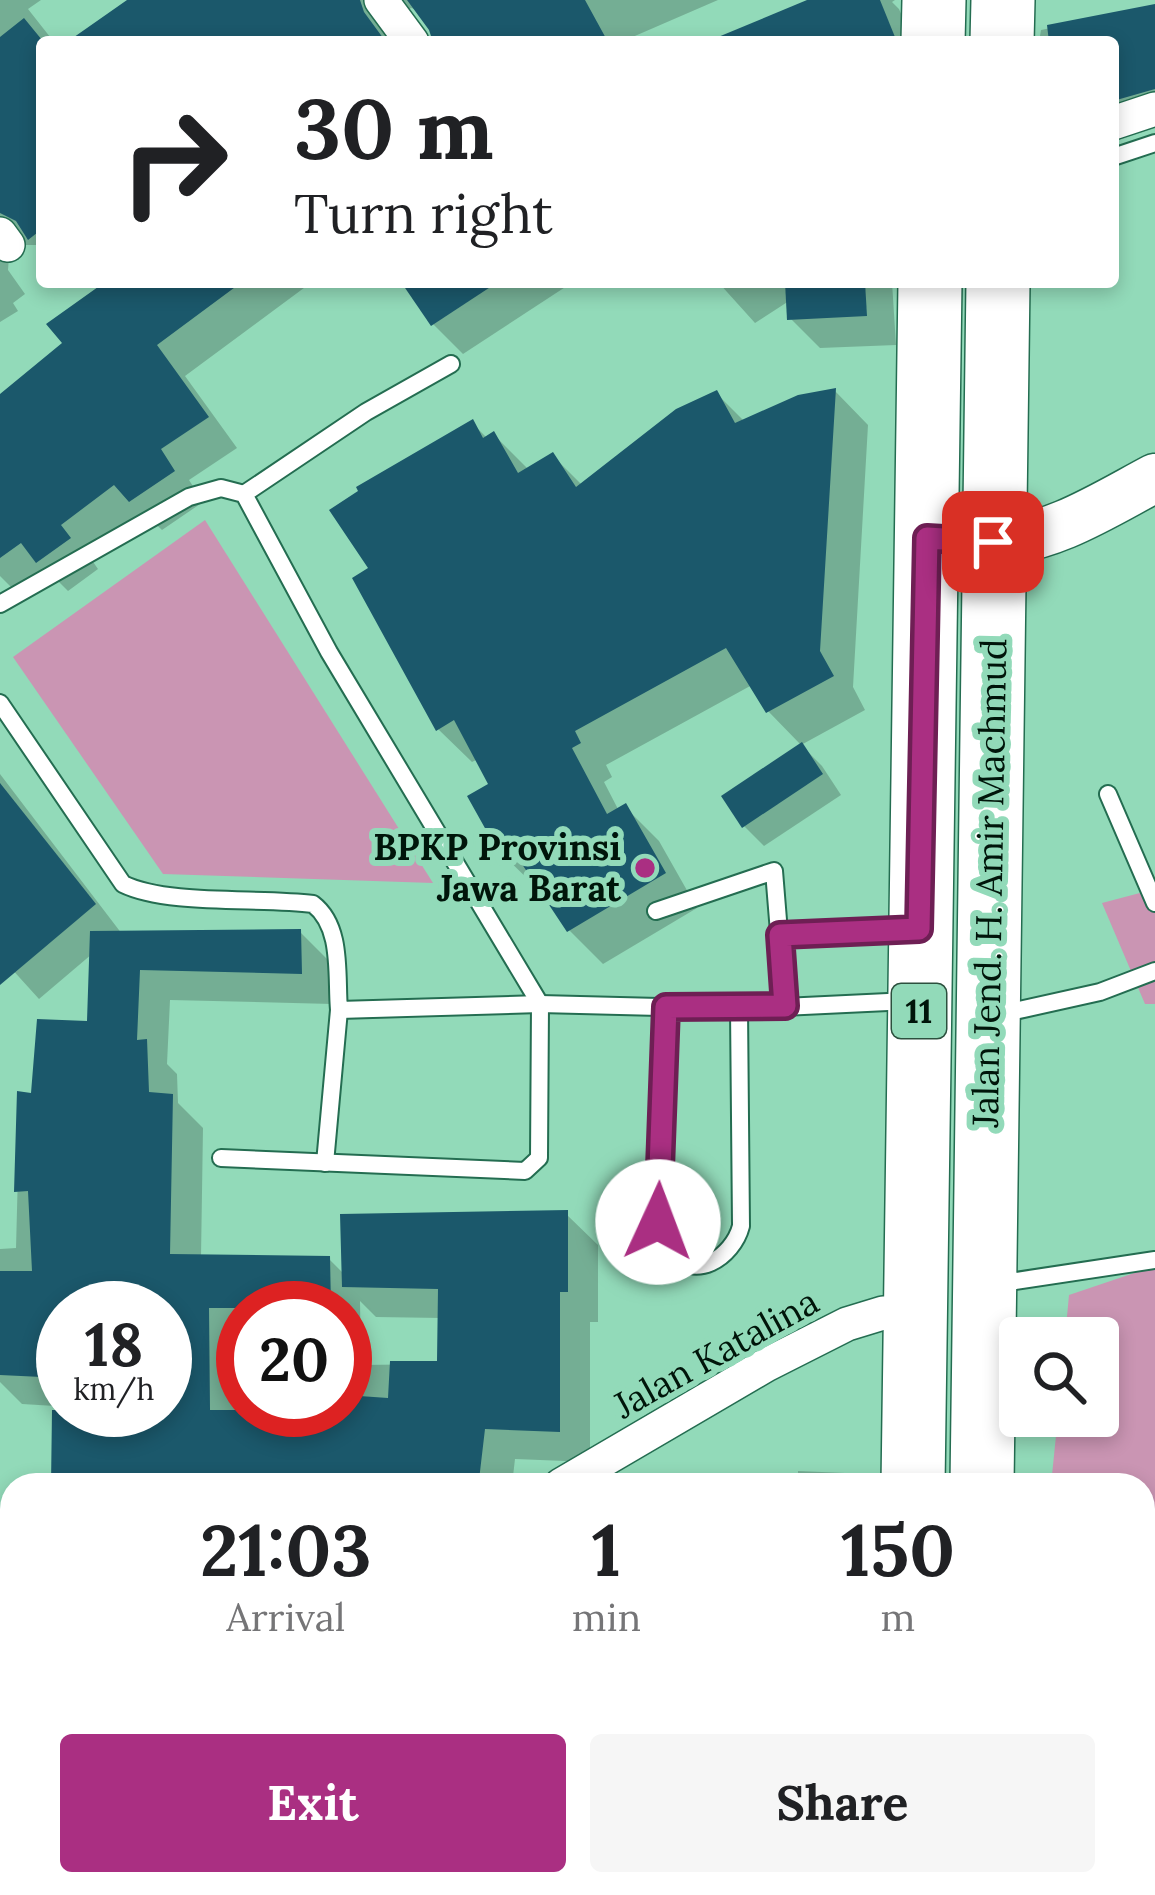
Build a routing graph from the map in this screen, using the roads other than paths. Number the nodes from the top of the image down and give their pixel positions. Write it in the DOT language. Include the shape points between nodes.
graph roads {
  1 [pos="381,0"];
  2 [pos="934,0"];
  3 [pos="1003,0"];
  4 [pos="408,36"];
  5 [pos="933,36"];
  6 [pos="1002,36"];
  7 [pos="1155,109"];
  8 [pos="1119,121"];
  9 [pos="1155,143"];
  10 [pos="1119,155"];
  11 [pos="930,288"];
  12 [pos="998,288"];
  13 [pos="451,364"];
  14 [pos="1155,478"];
  15 [pos="244,494"];
  16 [pos="927,538"];
  17 [pos="993,542"];
  18 [pos="0,604"];
  19 [pos="0,703"];
  20 [pos="1108,794"];
  21 [pos="1155,903"];
  22 [pos="656,911"];
  23 [pos="919,929"];
  24 [pos="780,935"];
  25 [pos="1155,971"];
  26 [pos="919,1001"];
  27 [pos="540,1004"];
  28 [pos="785,1006"];
  29 [pos="666,1007"];
  30 [pos="739,1009"];
  31 [pos="338,1010"];
  32 [pos="988,1016"];
  33 [pos="221,1158"];
  34 [pos="325,1163"];
  35 [pos="1155,1260"];
  36 [pos="985,1285"];
  37 [pos="916,1314"];
  38 [pos="582,1473"];
  39 [pos="913,1473"];
  40 [pos="982,1473"];
  1 -- 4 [label="street"];
  2 -- 5 [label="highway"];
  3 -- 6 [label="highway"];
  7 -- 8 [label="street"];
  9 -- 10 [label="lane"];
  11 -- 16 [label="highway, Jalan Jend. H. Amir Machmud / 11"];
  12 -- 17 [label="highway, Jalan Jend. H. Amir Machmud / 11"];
  13 -- 15 [label="lane"];
  14 -- 17 [label="main road" via="1079,519"];
  15 -- 18 [label="lane" via="221,488 189,497"];
  15 -- 27 [label="lane"];
  16 -- 17 [label="main road"];
  16 -- 23 [label="highway, Jalan Jend. H. Amir Machmud / 11"];
  17 -- 32 [label="highway, Jalan Jend. H. Amir Machmud / 11"];
  19 -- 31 [label="lane" via="123,884 314,904 328,915"];
  20 -- 21 [label="lane"];
  22 -- 24 [label="lane" via="774,872"];
  23 -- 24 [label="lane"];
  23 -- 26 [label="highway, Jalan Jend. H. Amir Machmud / 11"];
  24 -- 28 [label="lane"];
  25 -- 32 [label="lane"];
  26 -- 28 [label="lane"];
  26 -- 37 [label="highway, Jalan Jend. H. Amir Machmud / 11"];
  27 -- 29 [label="lane"];
  27 -- 31 [label="lane"];
  27 -- 34 [label="lane" via="539,1157 526,1171"];
  28 -- 30 [label="lane"];
  29 -- 30 [label="lane"];
  29 -- 30 [label="lane" via="658,1222 669,1250 698,1266 730,1251 740,1226"];
  31 -- 34 [label="lane"];
  32 -- 36 [label="highway, Jalan Jend. H. Amir Machmud / 11"];
  33 -- 34 [label="lane"];
  35 -- 36 [label="lane"];
  36 -- 40 [label="highway, Jalan Jend. H. Amir Machmud / 11"];
  37 -- 38 [label="street, Jalan Katalina" via="884,1312 847,1324"];
  37 -- 39 [label="highway, Jalan Jend. H. Amir Machmud / 11"];
}
